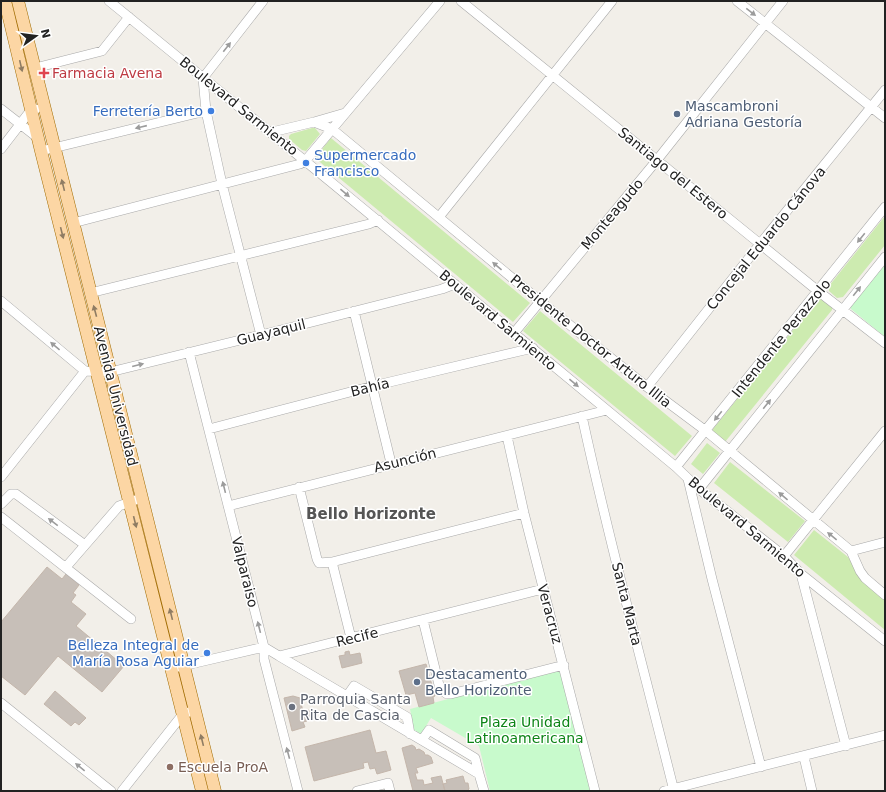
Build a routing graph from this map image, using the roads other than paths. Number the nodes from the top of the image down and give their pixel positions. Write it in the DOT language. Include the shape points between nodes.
graph roads {
  1 [pos="5,1"];
  2 [pos="18,1"];
  3 [pos="109,1"];
  4 [pos="263,1"];
  5 [pos="440,1"];
  6 [pos="461,1"];
  7 [pos="612,1"];
  8 [pos="737,1"];
  9 [pos="783,1"];
  10 [pos="129,17"];
  11 [pos="765,23"];
  12 [pos="35,68"];
  13 [pos="553,75"];
  14 [pos="203,78"];
  15 [pos="885,90"];
  16 [pos="45,107"];
  17 [pos="871,107"];
  18 [pos="1,109"];
  19 [pos="31,110"];
  20 [pos="206,111"];
  21 [pos="345,113"];
  22 [pos="885,118"];
  23 [pos="314,122"];
  24 [pos="20,125"];
  25 [pos="332,129"];
  26 [pos="272,132"];
  27 [pos="38,138"];
  28 [pos="54,147"];
  29 [pos="1,149"];
  30 [pos="41,150"];
  31 [pos="306,160"];
  32 [pos="656,160"];
  33 [pos="222,184"];
  34 [pos="885,207"];
  35 [pos="439,217"];
  36 [pos="378,220"];
  37 [pos="73,224"];
  38 [pos="760,244"];
  39 [pos="242,256"];
  40 [pos="885,257"];
  41 [pos="455,284"];
  42 [pos="818,291"];
  43 [pos="90,293"];
  44 [pos="1,301"];
  45 [pos="540,301"];
  46 [pos="354,310"];
  47 [pos="842,310"];
  48 [pos="514,333"];
  49 [pos="261,335"];
  50 [pos="885,343"];
  51 [pos="533,348"];
  52 [pos="189,352"];
  53 [pos="92,371"];
  54 [pos="110,372"];
  55 [pos="373,386"];
  56 [pos="647,387"];
  57 [pos="607,410"];
  58 [pos="582,416"];
  59 [pos="209,430"];
  60 [pos="706,431"];
  61 [pos="885,431"];
  62 [pos="507,436"];
  63 [pos="729,451"];
  64 [pos="391,464"];
  65 [pos="676,467"];
  66 [pos="1,477"];
  67 [pos="688,479"];
  68 [pos="299,487"];
  69 [pos="699,489"];
  70 [pos="135,499"];
  71 [pos="1,504"];
  72 [pos="228,506"];
  73 [pos="524,513"];
  74 [pos="1,517"];
  75 [pos="813,520"];
  76 [pos="885,542"];
  77 [pos="85,545"];
  78 [pos="850,550"];
  79 [pos="784,556"];
  80 [pos="332,562"];
  81 [pos="66,567"];
  82 [pos="801,574"];
  83 [pos="543,589"];
  84 [pos="885,595"];
  85 [pos="131,619"];
  86 [pos="423,620"];
  87 [pos="351,638"];
  88 [pos="885,640"];
  89 [pos="264,647"];
  90 [pos="279,656"];
  91 [pos="564,665"];
  92 [pos="178,667"];
  93 [pos="1,703"];
  94 [pos="189,712"];
  95 [pos="885,735"];
  96 [pos="846,746"];
  97 [pos="804,757"];
  98 [pos="761,767"];
  99 [pos="389,787"];
  100 [pos="674,790"];
  101 [pos="111,791"];
  102 [pos="122,791"];
  103 [pos="202,791"];
  104 [pos="215,791"];
  105 [pos="298,791"];
  106 [pos="357,791"];
  107 [pos="484,791"];
  108 [pos="595,791"];
  109 [pos="664,791"];
  110 [pos="812,791"];
  1 -- 19 [label="main road, Avenida Universidad, one-way"];
  2 -- 12 [label="main road, Avenida Universidad"];
  3 -- 10 [label="street, Boulevard Sarmiento"];
  14 -- 4 [label="street, one-way"];
  5 -- 21 [label="street"];
  6 -- 13 [label="street, Santiago del Estero"];
  7 -- 13 [label="street"];
  8 -- 11 [label="street, one-way"];
  9 -- 11 [label="street, Monteagudo"];
  10 -- 12 [label="street" via="102,51"];
  10 -- 14 [label="street, Boulevard Sarmiento"];
  11 -- 17 [label="street"];
  11 -- 32 [label="street, Monteagudo"];
  12 -- 16 [label="main road, Avenida Universidad"];
  13 -- 32 [label="street, Santiago del Estero"];
  13 -- 35 [label="street"];
  14 -- 20 [label="street"];
  14 -- 26 [label="street, Boulevard Sarmiento"];
  15 -- 17 [label="street, Concejal Eduardo Cánova"];
  16 -- 19 [label="street"];
  16 -- 28 [label="main road, Avenida Universidad"];
  17 -- 22 [label="street"];
  17 -- 38 [label="street, Concejal Eduardo Cánova"];
  18 -- 24 [label="street"];
  19 -- 24 [label="street"];
  19 -- 27 [label="main road, Avenida Universidad"];
  20 -- 28 [label="street, one-way"];
  20 -- 33 [label="street"];
  21 -- 23 [label="street"];
  21 -- 25 [label="street"];
  23 -- 25 [label="street, Presidente Doctor Arturo Illia"];
  23 -- 26 [label="street"];
  24 -- 27 [label="street"];
  24 -- 29 [label="street"];
  25 -- 31 [label="street"];
  25 -- 35 [label="street, Presidente Doctor Arturo Illia"];
  26 -- 31 [label="street, Boulevard Sarmiento"];
  27 -- 30 [label="main road, Avenida Universidad"];
  28 -- 30 [label="street"];
  37 -- 28 [label="main road, Avenida Universidad, one-way"];
  30 -- 53 [label="main road, Avenida Universidad, one-way"];
  31 -- 33 [label="street" via="300,164"];
  31 -- 36 [label="street, Boulevard Sarmiento, one-way"];
  32 -- 38 [label="street, Santiago del Estero"];
  32 -- 45 [label="street, Monteagudo"];
  33 -- 37 [label="street"];
  33 -- 39 [label="street"];
  34 -- 42 [label="street, Intendente Perazzolo, one-way"];
  45 -- 35 [label="street, Presidente Doctor Arturo Illia, one-way"];
  36 -- 39 [label="street"];
  36 -- 41 [label="street, Boulevard Sarmiento"];
  37 -- 43 [label="main road, Avenida Universidad"];
  38 -- 42 [label="street, Santiago del Estero"];
  38 -- 56 [label="street, Concejal Eduardo Cánova"];
  39 -- 43 [label="street"];
  39 -- 49 [label="street"];
  47 -- 40 [label="street, one-way"];
  41 -- 46 [label="street, Guayaquil"];
  41 -- 48 [label="street, Boulevard Sarmiento"];
  42 -- 47 [label="street, Santiago del Estero"];
  42 -- 60 [label="street, Intendente Perazzolo, one-way"];
  54 -- 43 [label="main road, Avenida Universidad, one-way"];
  53 -- 44 [label="street, one-way"];
  45 -- 48 [label="street, Monteagudo"];
  45 -- 56 [label="street, Presidente Doctor Arturo Illia"];
  46 -- 49 [label="street, Guayaquil"];
  46 -- 55 [label="street"];
  47 -- 50 [label="street, Santiago del Estero"];
  63 -- 47 [label="street, one-way"];
  48 -- 51 [label="street, Boulevard Sarmiento"];
  49 -- 52 [label="street, Guayaquil"];
  51 -- 55 [label="street, Bahía"];
  51 -- 57 [label="street, Boulevard Sarmiento, one-way"];
  54 -- 52 [label="street, Guayaquil, one-way"];
  52 -- 59 [label="street, Valparaiso"];
  53 -- 54 [label="street, Guayaquil"];
  53 -- 66 [label="street"];
  53 -- 70 [label="main road, Avenida Universidad"];
  54 -- 70 [label="main road, Avenida Universidad"];
  55 -- 59 [label="street, Bahía"];
  55 -- 64 [label="street"];
  56 -- 60 [label="street, Presidente Doctor Arturo Illia"];
  57 -- 58 [label="street, Asunción"];
  57 -- 65 [label="street, Boulevard Sarmiento"];
  58 -- 62 [label="street, Asunción"];
  58 -- 100 [label="street, Santa Marta" via="600,500"];
  72 -- 59 [label="street, Valparaiso, one-way"];
  60 -- 63 [label="street, Presidente Doctor Arturo Illia"];
  60 -- 65 [label="street, Intendente Perazzolo"];
  61 -- 75 [label="street"];
  62 -- 64 [label="street, Asunción"];
  62 -- 73 [label="street, Veracruz"];
  63 -- 69 [label="street"];
  75 -- 63 [label="street, Presidente Doctor Arturo Illia, one-way"];
  64 -- 68 [label="street, Asunción"];
  65 -- 67 [label="street, Boulevard Sarmiento"];
  67 -- 69 [label="street, Boulevard Sarmiento"];
  67 -- 98 [label="street"];
  68 -- 72 [label="street, Asunción"];
  68 -- 80 [label="street" via="317,559 322,564"];
  69 -- 79 [label="street, Boulevard Sarmiento"];
  70 -- 77 [label="street" via="119,506"];
  70 -- 92 [label="main road, Avenida Universidad"];
  77 -- 71 [label="street, one-way" via="16,494 11,494"];
  89 -- 72 [label="street, Valparaiso, one-way"];
  73 -- 80 [label="street"];
  73 -- 83 [label="street, Veracruz"];
  74 -- 81 [label="street"];
  78 -- 75 [label="street, Presidente Doctor Arturo Illia, one-way"];
  75 -- 79 [label="street"];
  76 -- 78 [label="street"];
  77 -- 81 [label="street"];
  78 -- 84 [label="street" via="865,578"];
  79 -- 82 [label="street, Boulevard Sarmiento"];
  80 -- 87 [label="street"];
  81 -- 85 [label="street"];
  82 -- 88 [label="street, Boulevard Sarmiento"];
  82 -- 96 [label="street"];
  83 -- 86 [label="street, Recife"];
  83 -- 91 [label="street, Veracruz"];
  86 -- 87 [label="street, Recife"];
  86 -- 91 [label="street" via="440,689 447,694"];
  87 -- 90 [label="street, Recife"];
  89 -- 90 [label="street"];
  89 -- 92 [label="street"];
  105 -- 89 [label="street, Valparaiso, one-way" via="264,659"];
  90 -- 107 [label="street" via="479,774"];
  91 -- 108 [label="street, Veracruz"];
  92 -- 94 [label="main road, Avenida Universidad"];
  101 -- 93 [label="street, one-way"];
  94 -- 102 [label="street"];
  94 -- 103 [label="main road, Avenida Universidad"];
  104 -- 94 [label="main road, Avenida Universidad, one-way"];
  95 -- 96 [label="street"];
  96 -- 97 [label="street"];
  97 -- 98 [label="street"];
  97 -- 110 [label="street"];
  98 -- 100 [label="street"];
  99 -- 106 [label="street"];
  100 -- 109 [label="street"];
}
